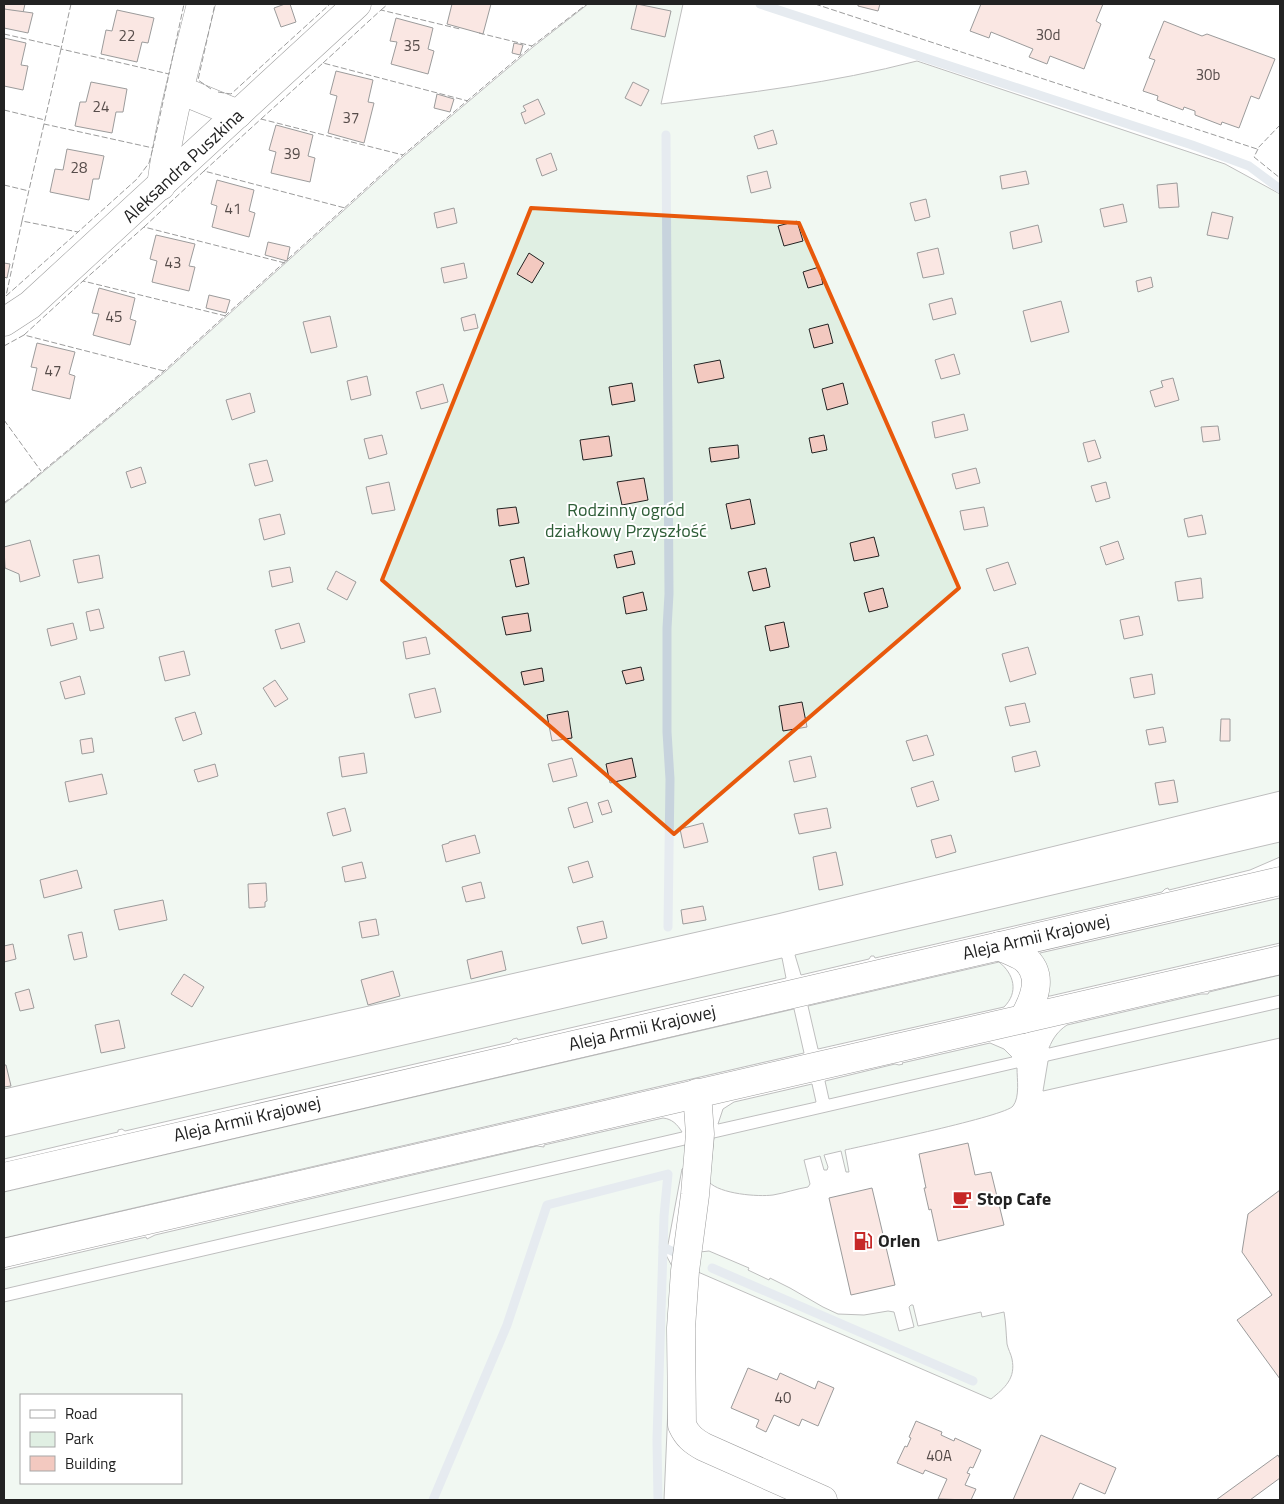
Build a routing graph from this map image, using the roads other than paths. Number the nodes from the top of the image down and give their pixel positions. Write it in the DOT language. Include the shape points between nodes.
graph roads {
  1 [pos="201,4"];
  2 [pos="358,4"];
  3 [pos="180,90"];
  4 [pos="238,114"];
  5 [pos="161,186"];
  6 [pos="4,322"];
  7 [pos="1280,881"];
  8 [pos="999,946"];
  9 [pos="1280,960"];
  10 [pos="1023,1019"];
  11 [pos="697,1093"];
  12 [pos="4,1177"];
  13 [pos="4,1253"];
  14 [pos="824,1500"];
  1 -- 3 [label="main road"];
  2 -- 4 [label="main road, Aleksandra Puszkina"];
  3 -- 4 [label="main road"];
  3 -- 5 [label="main road"];
  4 -- 5 [label="main road, Aleksandra Puszkina"];
  5 -- 6 [label="main road, Aleksandra Puszkina" via="30,305"];
  7 -- 8 [label="main road, Aleja Armii Krajowej"];
  8 -- 10 [label="main road" via="1024,958 1036,976 1036,991"];
  8 -- 12 [label="main road, Aleja Armii Krajowej"];
  9 -- 10 [label="main road"];
  10 -- 11 [label="main road"];
  11 -- 13 [label="main road"];
  11 -- 14 [label="main road" via="700,1134 681,1328 682,1425 691,1440 704,1447"];
}
